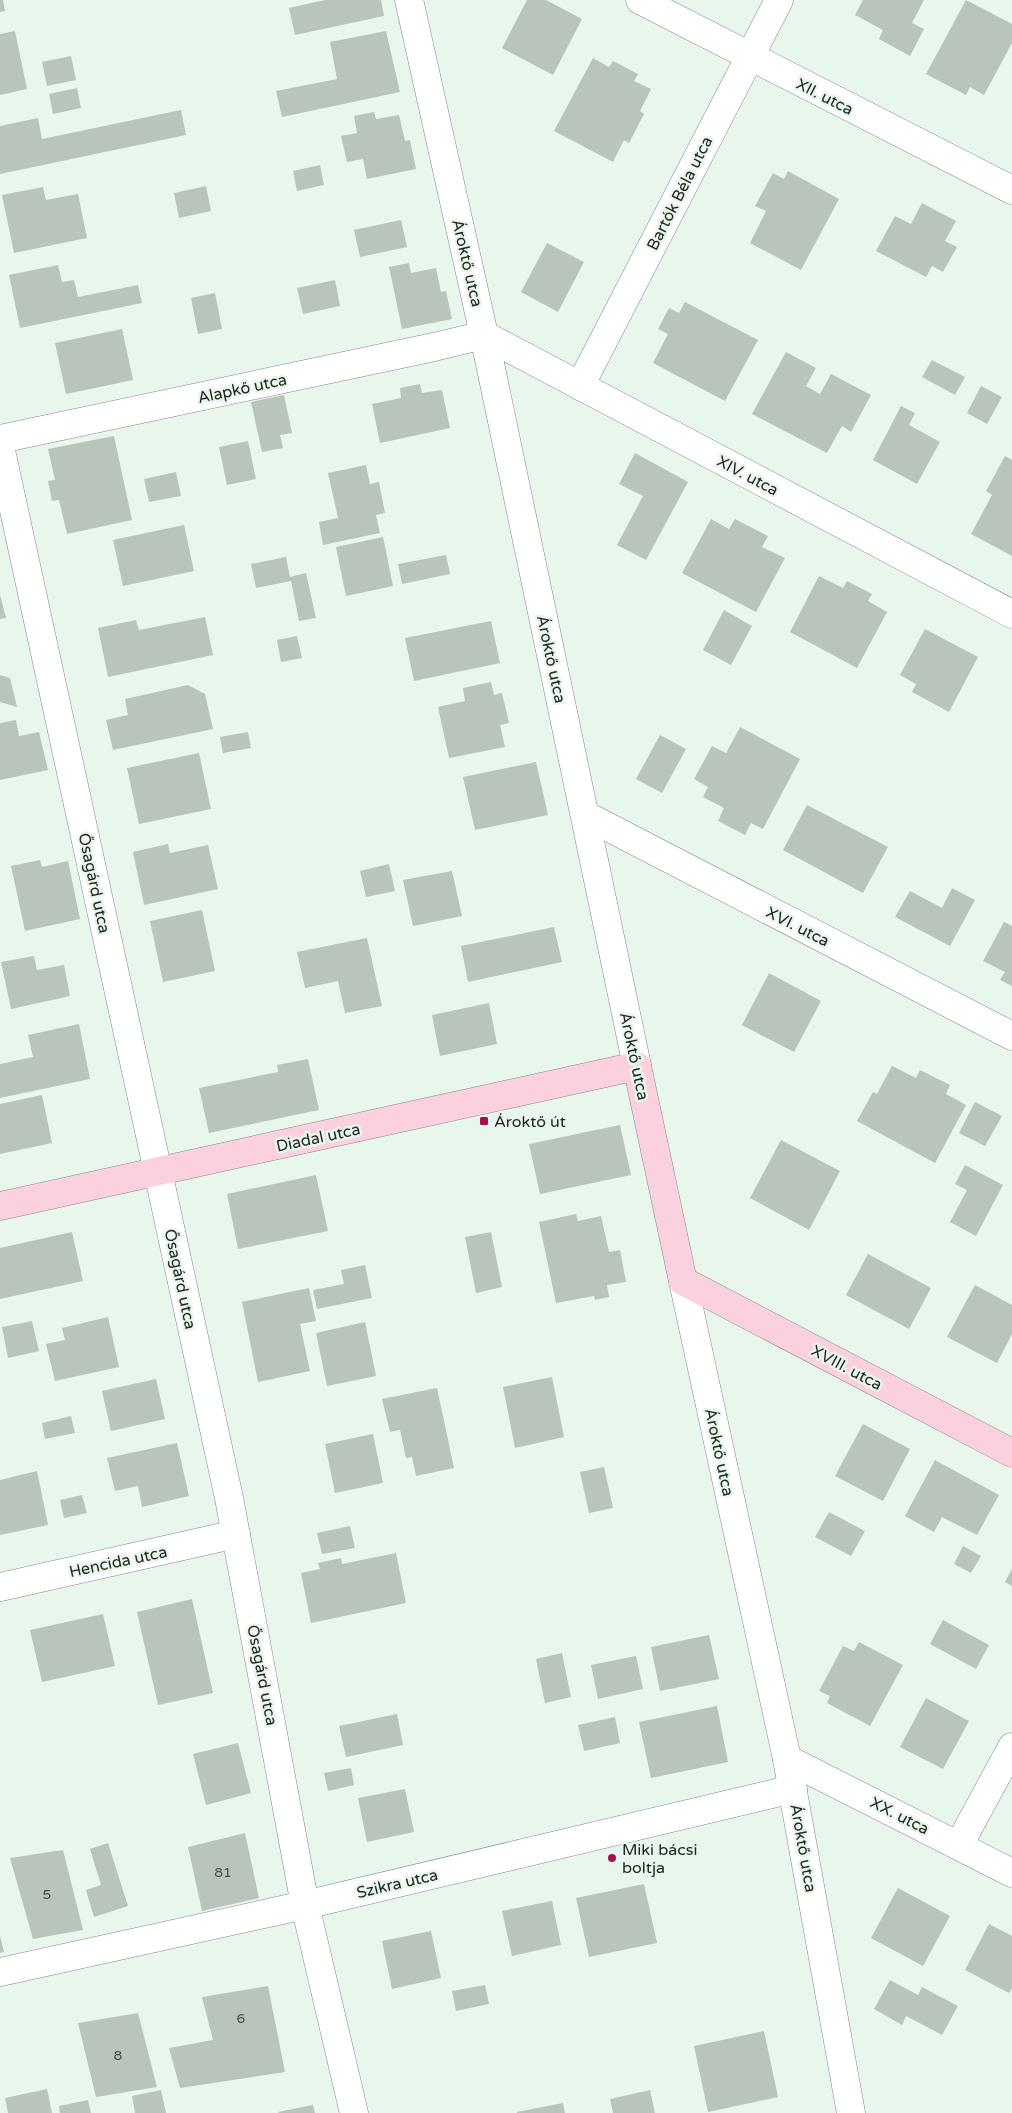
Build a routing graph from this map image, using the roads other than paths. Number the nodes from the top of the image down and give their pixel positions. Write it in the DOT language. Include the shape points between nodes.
graph roads {
  1 [pos="409,0"];
  2 [pos="640,0"];
  3 [pos="779,0"];
  4 [pos="749,57"];
  5 [pos="1012,190"];
  6 [pos="484,335"];
  7 [pos="580,386"];
  8 [pos="0,439"];
  9 [pos="0,446"];
  10 [pos="1012,614"];
  11 [pos="585,815"];
  12 [pos="1012,1036"];
  13 [pos="637,1066"];
  14 [pos="157,1172"];
  15 [pos="0,1206"];
  16 [pos="682,1280"];
  17 [pos="1012,1453"];
  18 [pos="236,1534"];
  19 [pos="0,1586"];
  20 [pos="1012,1747"];
  21 [pos="787,1759"];
  22 [pos="793,1789"];
  23 [pos="959,1845"];
  24 [pos="1012,1873"];
  25 [pos="305,1905"];
  26 [pos="0,1972"];
  27 [pos="354,2113"];
  28 [pos="852,2113"];
  1 -- 6 [label="street, Ároktő utca"];
  2 -- 4 [label="street, XII. utca"];
  3 -- 4 [label="street, Bartók Béla utca"];
  4 -- 5 [label="street, XII. utca"];
  4 -- 7 [label="street, Bartók Béla utca"];
  6 -- 7 [label="street, XIV. utca"];
  6 -- 8 [label="street, Alapkő utca"];
  6 -- 11 [label="street, Ároktő utca"];
  7 -- 10 [label="street, XIV. utca"];
  9 -- 14 [label="street, Ősagárd utca"];
  11 -- 12 [label="street, XVI. utca"];
  11 -- 13 [label="street, Ároktő utca"];
  13 -- 14 [label="street, Diadal utca"];
  13 -- 16 [label="street, Ároktő utca"];
  14 -- 15 [label="street, Diadal utca"];
  14 -- 18 [label="street, Ősagárd utca"];
  16 -- 17 [label="street, XVIII. utca"];
  16 -- 21 [label="street, Ároktő utca"];
  18 -- 19 [label="street, Hencida utca"];
  18 -- 25 [label="street, Ősagárd utca"];
  20 -- 23 [label="street"];
  21 -- 22 [label="street, Ároktő utca"];
  21 -- 23 [label="street, XX. utca"];
  22 -- 25 [label="street, Szikra utca"];
  22 -- 28 [label="street, Ároktő utca"];
  23 -- 24 [label="street, XX. utca"];
  25 -- 26 [label="street, Szikra utca"];
  25 -- 27 [label="street, Ősagárd utca"];
}
